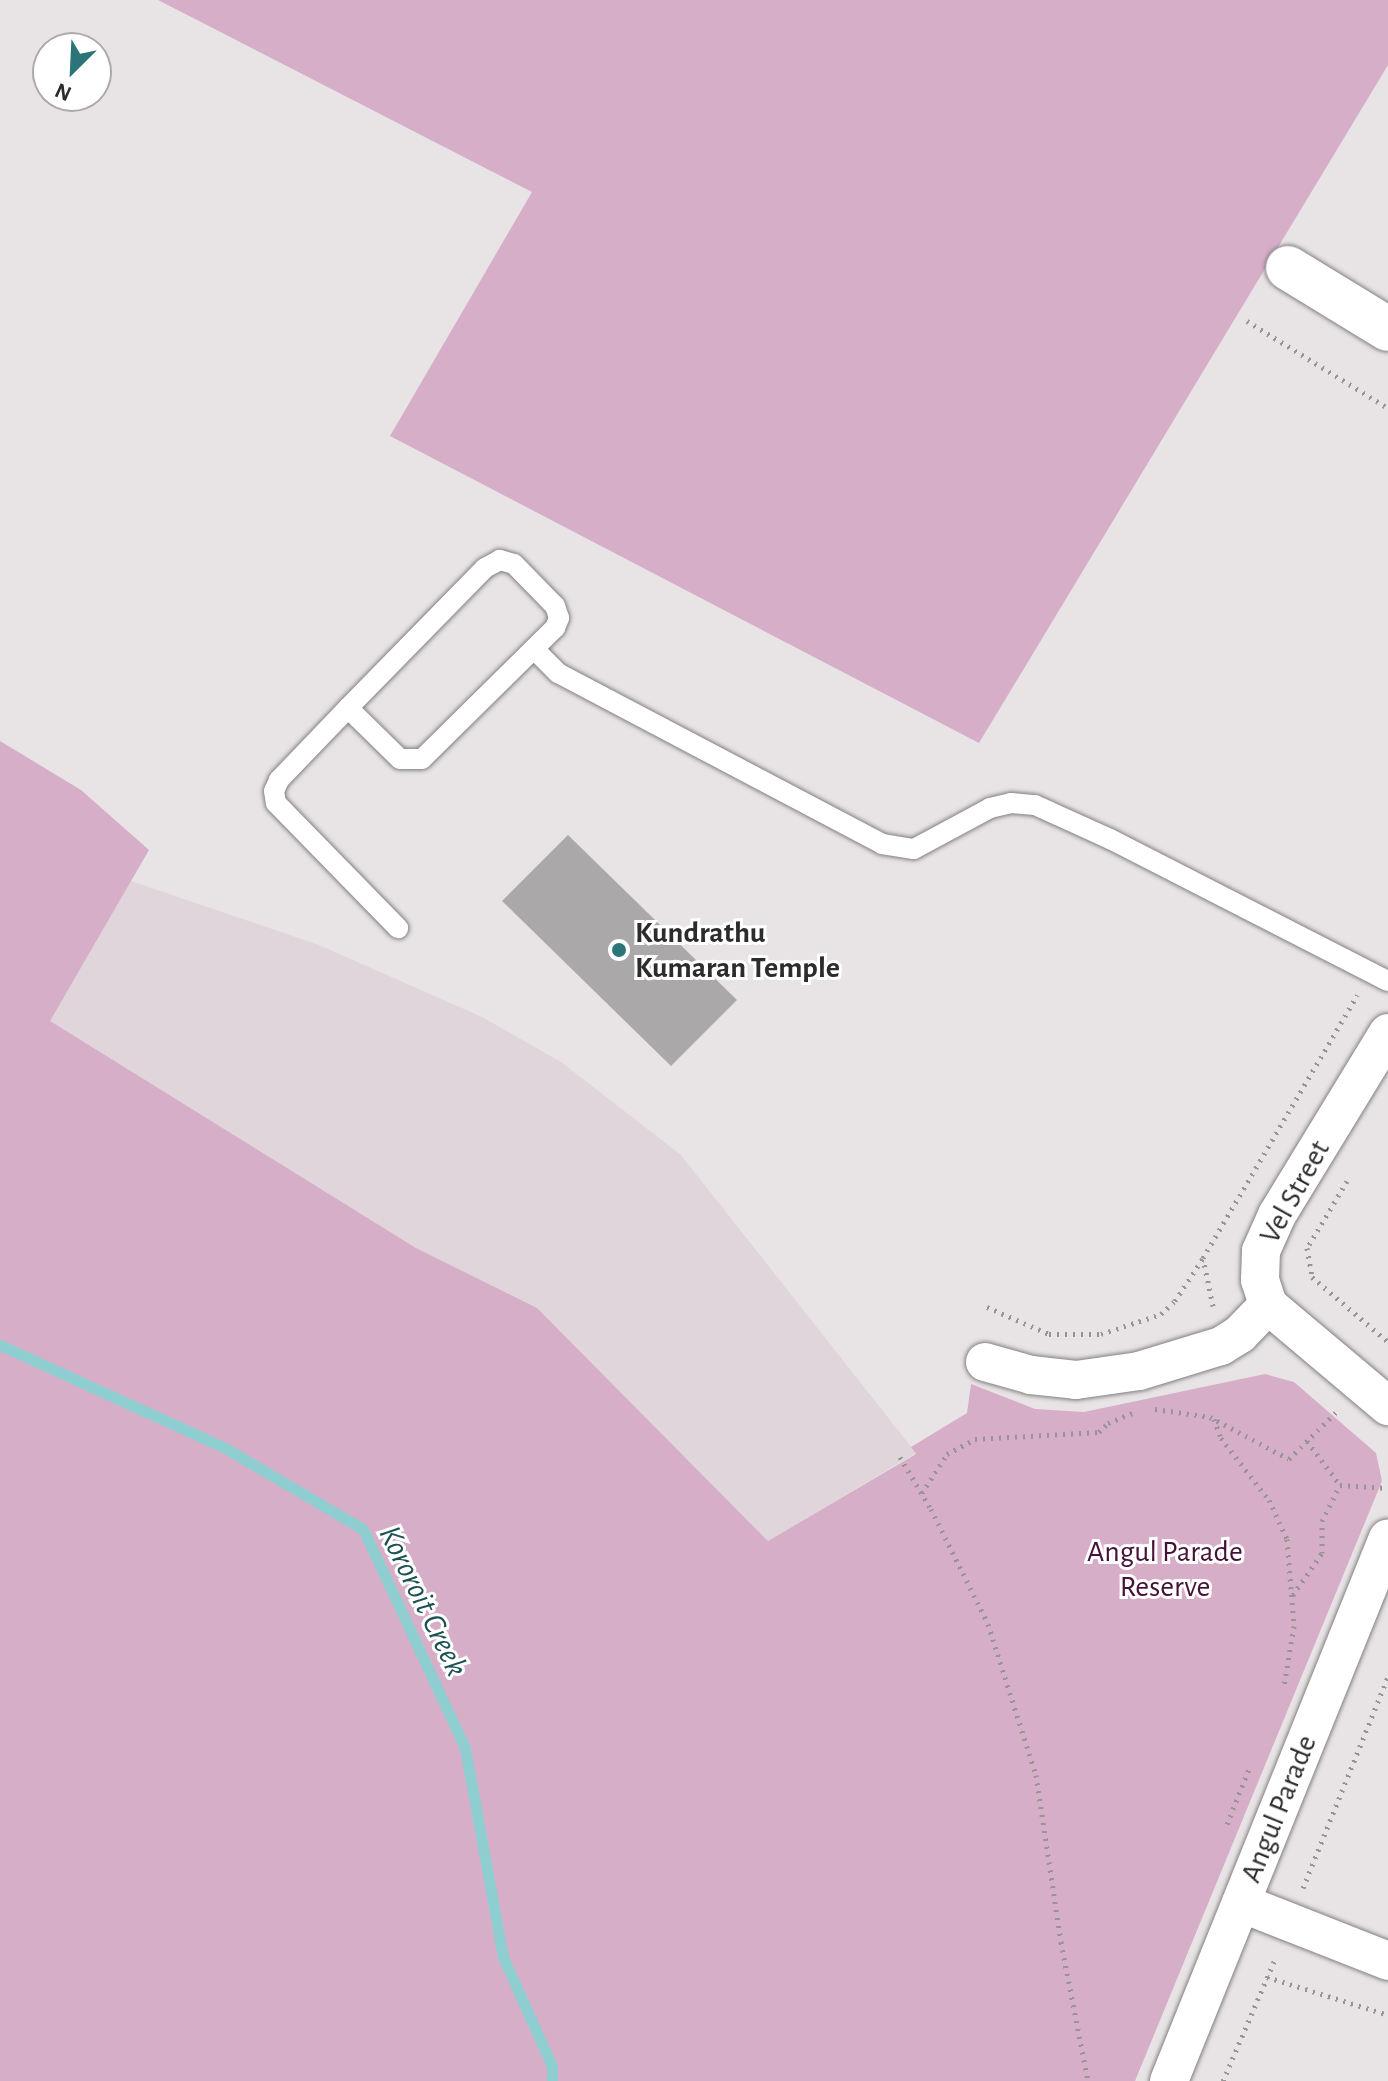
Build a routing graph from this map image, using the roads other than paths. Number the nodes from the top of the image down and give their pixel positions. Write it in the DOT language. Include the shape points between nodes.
graph roads {
  1 [pos="1288,268"];
  2 [pos="1388,329"];
  3 [pos="534,649"];
  4 [pos="348,708"];
  5 [pos="398,928"];
  6 [pos="1388,981"];
  7 [pos="1388,1033"];
  8 [pos="1268,1305"];
  9 [pos="985,1362"];
  10 [pos="1374,1394"];
  11 [pos="1388,1538"];
  12 [pos="1241,1903"];
  13 [pos="1388,1961"];
  14 [pos="1169,2081"];
  1 -- 2 [label="street"];
  3 -- 4 [label="lane" via="422,759 400,759"];
  3 -- 4 [label="lane" via="555,628 555,606 514,564 500,560 485,568"];
  3 -- 6 [label="lane" via="558,673 882,844 914,849 990,808 1035,805"];
  4 -- 5 [label="lane" via="279,780 276,803"];
  7 -- 8 [label="street, Vel Street" via="1277,1215 1261,1251 1260,1280"];
  8 -- 9 [label="street" via="1221,1346 1139,1371 1076,1380"];
  8 -- 10 [label="street"];
  11 -- 12 [label="street, Angul Parade"];
  12 -- 13 [label="street"];
  12 -- 14 [label="street, Angul Parade"];
}
